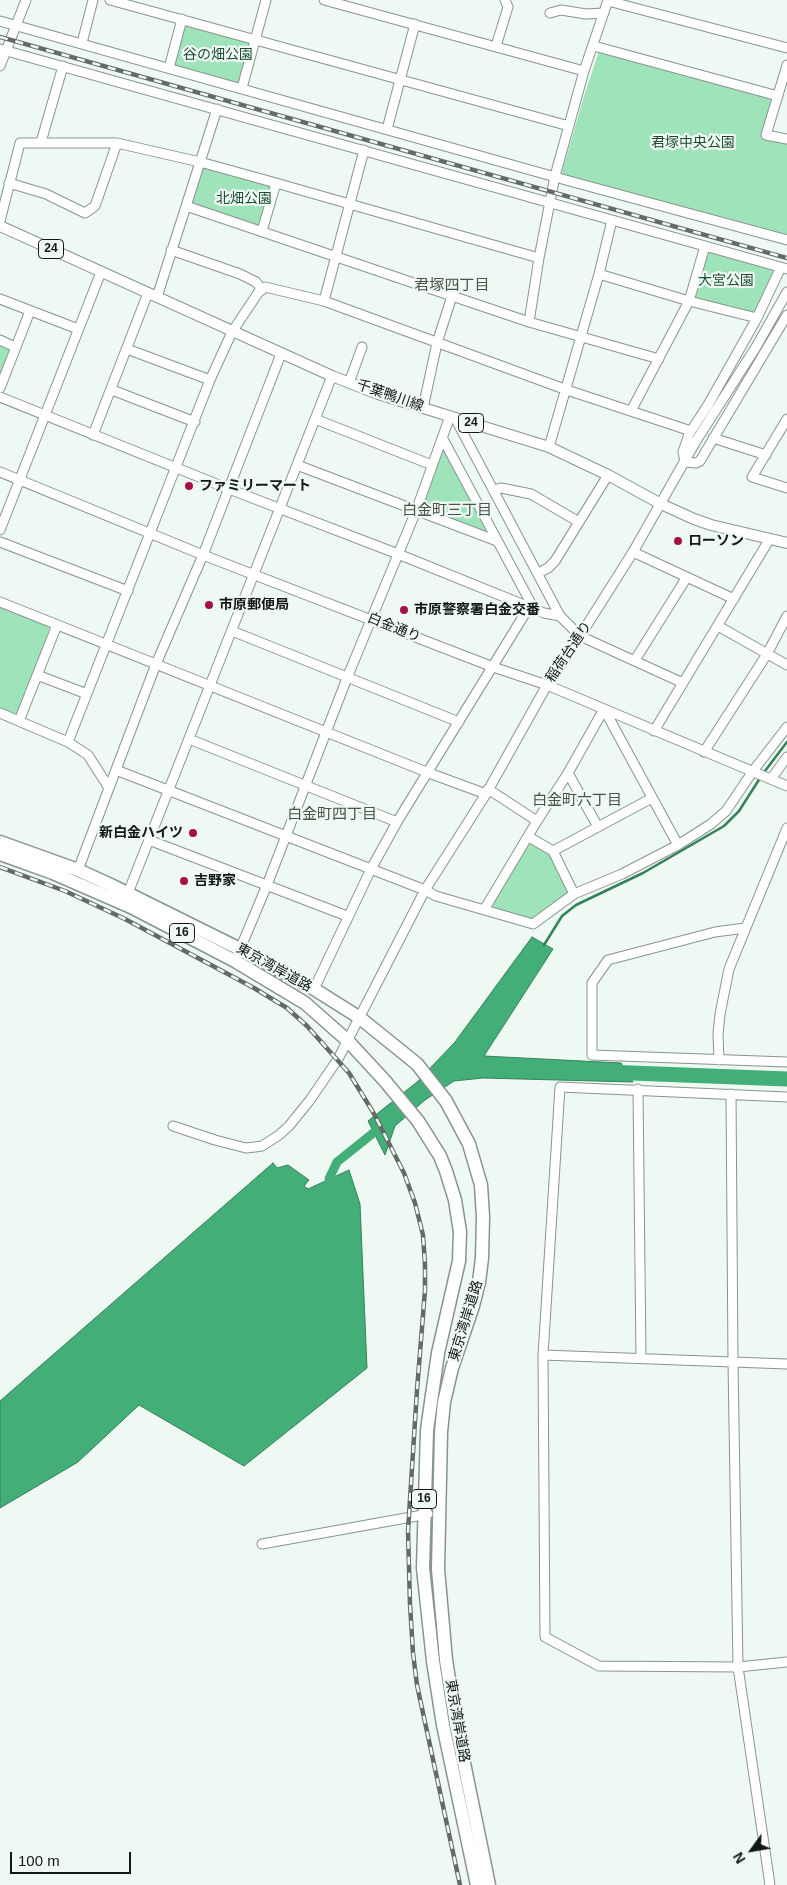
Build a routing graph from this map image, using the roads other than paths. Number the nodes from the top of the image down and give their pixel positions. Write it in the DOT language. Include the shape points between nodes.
graph roads {
  1 [pos="26,0"];
  2 [pos="93,0"];
  3 [pos="110,0"];
  4 [pos="266,0"];
  5 [pos="324,0"];
  6 [pos="505,0"];
  7 [pos="608,1"];
  8 [pos="550,13"];
  9 [pos="604,13"];
  10 [pos="182,19"];
  11 [pos="0,20"];
  12 [pos="415,24"];
  13 [pos="16,25"];
  14 [pos="254,39"];
  15 [pos="82,43"];
  16 [pos="496,46"];
  17 [pos="594,46"];
  18 [pos="787,48"];
  19 [pos="3,50"];
  20 [pos="0,66"];
  21 [pos="63,66"];
  22 [pos="787,66"];
  23 [pos="169,68"];
  24 [pos="584,71"];
  25 [pos="401,80"];
  26 [pos="242,88"];
  27 [pos="778,96"];
  28 [pos="217,109"];
  29 [pos="569,126"];
  30 [pos="387,129"];
  31 [pos="787,139"];
  32 [pos="41,142"];
  33 [pos="117,143"];
  34 [pos="364,150"];
  35 [pos="200,162"];
  36 [pos="555,176"];
  37 [pos="9,183"];
  38 [pos="276,183"];
  39 [pos="549,203"];
  40 [pos="351,205"];
  41 [pos="186,206"];
  42 [pos="612,220"];
  43 [pos="0,221"];
  44 [pos="0,226"];
  45 [pos="262,232"];
  46 [pos="787,240"];
  47 [pos="705,246"];
  48 [pos="172,250"];
  49 [pos="336,257"];
  50 [pos="539,258"];
  51 [pos="784,268"];
  52 [pos="101,272"];
  53 [pos="599,274"];
  54 [pos="262,290"];
  55 [pos="787,292"];
  56 [pos="152,295"];
  57 [pos="452,296"];
  58 [pos="0,299"];
  59 [pos="324,301"];
  60 [pos="689,301"];
  61 [pos="30,311"];
  62 [pos="787,315"];
  63 [pos="757,318"];
  64 [pos="529,322"];
  65 [pos="784,327"];
  66 [pos="78,329"];
  67 [pos="232,332"];
  68 [pos="581,336"];
  69 [pos="0,340"];
  70 [pos="437,344"];
  71 [pos="15,347"];
  72 [pos="362,347"];
  73 [pos="127,348"];
  74 [pos="281,354"];
  75 [pos="659,359"];
  76 [pos="332,376"];
  77 [pos="210,380"];
  78 [pos="348,383"];
  79 [pos="0,388"];
  80 [pos="112,390"];
  81 [pos="567,390"];
  82 [pos="0,397"];
  83 [pos="424,408"];
  84 [pos="631,412"];
  85 [pos="45,416"];
  86 [pos="452,417"];
  87 [pos="315,419"];
  88 [pos="787,419"];
  89 [pos="195,422"];
  90 [pos="691,431"];
  91 [pos="783,432"];
  92 [pos="93,435"];
  93 [pos="713,438"];
  94 [pos="443,439"];
  95 [pos="549,447"];
  96 [pos="766,455"];
  97 [pos="685,462"];
  98 [pos="298,465"];
  99 [pos="432,465"];
  100 [pos="177,468"];
  101 [pos="0,472"];
  102 [pos="608,475"];
  103 [pos="20,480"];
  104 [pos="787,488"];
  105 [pos="229,490"];
  106 [pos="494,490"];
  107 [pos="661,504"];
  108 [pos="279,509"];
  109 [pos="416,511"];
  110 [pos="579,522"];
  111 [pos="0,530"];
  112 [pos="151,534"];
  113 [pos="769,540"];
  114 [pos="497,541"];
  115 [pos="0,542"];
  116 [pos="787,543"];
  117 [pos="633,552"];
  118 [pos="398,554"];
  119 [pos="203,555"];
  120 [pos="538,573"];
  121 [pos="254,574"];
  122 [pos="687,577"];
  123 [pos="128,591"];
  124 [pos="734,599"];
  125 [pos="0,602"];
  126 [pos="531,608"];
  127 [pos="560,616"];
  128 [pos="787,616"];
  129 [pos="372,619"];
  130 [pos="57,625"];
  131 [pos="718,626"];
  132 [pos="232,631"];
  133 [pos="580,636"];
  134 [pos="107,645"];
  135 [pos="767,654"];
  136 [pos="635,660"];
  137 [pos="156,664"];
  138 [pos="787,665"];
  139 [pos="493,667"];
  140 [pos="37,675"];
  141 [pos="347,678"];
  142 [pos="683,683"];
  143 [pos="210,685"];
  144 [pos="547,685"];
  145 [pos="87,694"];
  146 [pos="604,710"];
  147 [pos="0,713"];
  148 [pos="20,721"];
  149 [pos="459,722"];
  150 [pos="787,727"];
  151 [pos="654,731"];
  152 [pos="327,733"];
  153 [pos="189,739"];
  154 [pos="68,742"];
  155 [pos="704,752"];
  156 [pos="787,756"];
  157 [pos="116,770"];
  158 [pos="752,771"];
  159 [pos="428,773"];
  160 [pos="568,773"];
  161 [pos="771,779"];
  162 [pos="306,786"];
  163 [pos="787,786"];
  164 [pos="109,788"];
  165 [pos="168,790"];
  166 [pos="487,791"];
  167 [pos="652,798"];
  168 [pos="537,820"];
  169 [pos="397,822"];
  170 [pos="598,827"];
  171 [pos="787,828"];
  172 [pos="286,836"];
  173 [pos="528,837"];
  174 [pos="149,840"];
  175 [pos="0,842"];
  176 [pos="678,845"];
  177 [pos="554,851"];
  178 [pos="0,854"];
  179 [pos="371,869"];
  180 [pos="78,870"];
  181 [pos="267,885"];
  182 [pos="426,890"];
  183 [pos="128,893"];
  184 [pos="574,894"];
  185 [pos="484,910"];
  186 [pos="347,916"];
  187 [pos="745,928"];
  188 [pos="238,955"];
  189 [pos="314,989"];
  190 [pos="360,1018"];
  191 [pos="348,1041"];
  192 [pos="719,1060"];
  193 [pos="787,1062"];
  194 [pos="638,1089"];
  195 [pos="731,1094"];
  196 [pos="787,1097"];
  197 [pos="173,1126"];
  198 [pos="543,1355"];
  199 [pos="641,1358"];
  200 [pos="733,1362"];
  201 [pos="787,1364"];
  202 [pos="438,1513"];
  203 [pos="424,1515"];
  204 [pos="262,1544"];
  205 [pos="787,1662"];
  206 [pos="738,1667"];
  207 [pos="477,1885"];
  208 [pos="489,1885"];
  209 [pos="770,1885"];
  1 -- 13 [label="street"];
  2 -- 15 [label="street"];
  3 -- 10 [label="street"];
  4 -- 14 [label="street"];
  5 -- 12 [label="street"];
  6 -- 16 [label="street" via="508,6"];
  7 -- 9 [label="street"];
  7 -- 18 [label="street"];
  8 -- 9 [label="street" via="561,10"];
  9 -- 17 [label="street"];
  10 -- 14 [label="street"];
  10 -- 23 [label="street"];
  11 -- 13 [label="street"];
  12 -- 16 [label="street"];
  12 -- 25 [label="street"];
  13 -- 15 [label="street"];
  13 -- 19 [label="street"];
  14 -- 25 [label="street"];
  14 -- 26 [label="street"];
  15 -- 23 [label="street"];
  16 -- 24 [label="street"];
  17 -- 24 [label="street"];
  17 -- 27 [label="street"];
  19 -- 20 [label="street"];
  19 -- 21 [label="street"];
  21 -- 28 [label="street"];
  21 -- 32 [label="street"];
  22 -- 27 [label="street"];
  23 -- 26 [label="street"];
  24 -- 29 [label="street"];
  25 -- 29 [label="street"];
  25 -- 30 [label="street"];
  26 -- 30 [label="street"];
  27 -- 31 [label="street" via="766,135"];
  28 -- 34 [label="street"];
  28 -- 35 [label="street"];
  29 -- 36 [label="street"];
  30 -- 36 [label="street"];
  32 -- 33 [label="street"];
  32 -- 37 [label="street" via="20,143"];
  33 -- 35 [label="street"];
  33 -- 37 [label="street" via="95,206 85,213 46,194"];
  34 -- 39 [label="street"];
  34 -- 40 [label="street"];
  35 -- 38 [label="street"];
  35 -- 41 [label="street"];
  36 -- 39 [label="street"];
  36 -- 46 [label="street"];
  37 -- 43 [label="street"];
  38 -- 40 [label="street"];
  38 -- 45 [label="street"];
  39 -- 42 [label="street"];
  39 -- 50 [label="street"];
  40 -- 49 [label="street"];
  40 -- 50 [label="street"];
  41 -- 45 [label="street"];
  41 -- 48 [label="street"];
  42 -- 47 [label="street"];
  42 -- 53 [label="street"];
  44 -- 52 [label="main road, 千葉鴨川線 / 24"];
  45 -- 49 [label="street"];
  47 -- 51 [label="street"];
  47 -- 60 [label="street"];
  48 -- 54 [label="street" via="240,274 256,282"];
  48 -- 56 [label="street"];
  49 -- 57 [label="street"];
  49 -- 59 [label="street"];
  50 -- 64 [label="street"];
  51 -- 63 [label="street"];
  52 -- 56 [label="main road, 千葉鴨川線 / 24"];
  52 -- 66 [label="street"];
  53 -- 60 [label="street"];
  53 -- 68 [label="street"];
  54 -- 59 [label="street" via="272,288"];
  54 -- 67 [label="street"];
  55 -- 97 [label="street, 稲荷台通り"];
  56 -- 67 [label="main road, 千葉鴨川線 / 24"];
  56 -- 73 [label="street"];
  57 -- 64 [label="street"];
  57 -- 70 [label="street"];
  58 -- 61 [label="street"];
  59 -- 70 [label="street"];
  60 -- 63 [label="street"];
  60 -- 75 [label="street"];
  61 -- 66 [label="street"];
  61 -- 71 [label="street"];
  62 -- 65 [label="street"];
  63 -- 90 [label="street"];
  64 -- 68 [label="street"];
  65 -- 93 [label="street"];
  66 -- 85 [label="street"];
  67 -- 74 [label="main road, 千葉鴨川線 / 24"];
  67 -- 77 [label="street"];
  68 -- 75 [label="street"];
  68 -- 81 [label="street"];
  69 -- 71 [label="street"];
  70 -- 81 [label="street"];
  70 -- 83 [label="street"];
  71 -- 79 [label="street"];
  72 -- 78 [label="street"];
  73 -- 77 [label="street"];
  73 -- 80 [label="street"];
  74 -- 76 [label="main road, 千葉鴨川線 / 24"];
  74 -- 105 [label="street"];
  75 -- 84 [label="street"];
  76 -- 78 [label="main road, 千葉鴨川線 / 24"];
  76 -- 87 [label="street"];
  77 -- 89 [label="street"];
  78 -- 83 [label="main road, 千葉鴨川線 / 24"];
  80 -- 89 [label="street"];
  80 -- 92 [label="street"];
  81 -- 84 [label="street"];
  81 -- 95 [label="street"];
  82 -- 85 [label="street"];
  83 -- 86 [label="main road, 千葉鴨川線 / 24"];
  84 -- 90 [label="street"];
  85 -- 92 [label="street"];
  85 -- 103 [label="street"];
  86 -- 94 [label="street"];
  86 -- 95 [label="main road, 千葉鴨川線 / 24"];
  86 -- 106 [label="street"];
  87 -- 98 [label="street"];
  87 -- 99 [label="street"];
  88 -- 91 [label="street"];
  89 -- 100 [label="street"];
  90 -- 97 [label="street" via="683,452"];
  91 -- 96 [label="street"];
  92 -- 100 [label="street"];
  93 -- 96 [label="street"];
  93 -- 97 [label="street" via="700,461"];
  94 -- 99 [label="street"];
  94 -- 114 [label="street"];
  95 -- 102 [label="main road, 千葉鴨川線 / 24"];
  96 -- 104 [label="street" via="752,477"];
  97 -- 107 [label="street, 稲荷台通り"];
  98 -- 108 [label="street"];
  98 -- 109 [label="street"];
  99 -- 109 [label="street"];
  100 -- 105 [label="street"];
  100 -- 112 [label="street"];
  101 -- 103 [label="street, 白金通り"];
  102 -- 107 [label="main road, 千葉鴨川線 / 24"];
  102 -- 110 [label="street"];
  103 -- 111 [label="street"];
  103 -- 112 [label="street, 白金通り"];
  105 -- 108 [label="street"];
  105 -- 119 [label="street"];
  106 -- 110 [label="street" via="501,488 531,494"];
  106 -- 120 [label="street"];
  107 -- 113 [label="main road, 千葉鴨川線 / 24" via="711,525"];
  107 -- 117 [label="street, 稲荷台通り"];
  108 -- 118 [label="street"];
  108 -- 121 [label="street"];
  109 -- 114 [label="street"];
  109 -- 118 [label="street"];
  110 -- 120 [label="street" via="555,562"];
  112 -- 119 [label="street, 白金通り"];
  112 -- 123 [label="street"];
  113 -- 116 [label="main road, 千葉鴨川線 / 24"];
  113 -- 124 [label="street"];
  114 -- 126 [label="street"];
  115 -- 123 [label="street"];
  117 -- 122 [label="street"];
  117 -- 133 [label="street, 稲荷台通り"];
  118 -- 126 [label="street"];
  118 -- 129 [label="street"];
  119 -- 121 [label="street, 白金通り"];
  119 -- 137 [label="street"];
  120 -- 127 [label="street"];
  121 -- 129 [label="street, 白金通り"];
  121 -- 132 [label="street"];
  122 -- 124 [label="street"];
  122 -- 136 [label="street"];
  123 -- 134 [label="street"];
  124 -- 131 [label="street"];
  125 -- 130 [label="street"];
  126 -- 127 [label="street"];
  126 -- 139 [label="street"];
  127 -- 133 [label="street"];
  128 -- 135 [label="street"];
  129 -- 139 [label="street, 白金通り"];
  129 -- 141 [label="street"];
  130 -- 134 [label="street"];
  130 -- 140 [label="street"];
  131 -- 135 [label="street"];
  131 -- 142 [label="street"];
  132 -- 141 [label="street"];
  132 -- 143 [label="street"];
  133 -- 136 [label="street"];
  133 -- 144 [label="street, 稲荷台通り"];
  134 -- 137 [label="street"];
  134 -- 145 [label="street"];
  135 -- 138 [label="street"];
  135 -- 155 [label="street"];
  136 -- 142 [label="street"];
  137 -- 143 [label="street"];
  137 -- 157 [label="street"];
  139 -- 144 [label="street, 白金通り"];
  139 -- 149 [label="street"];
  140 -- 145 [label="street"];
  140 -- 148 [label="street"];
  141 -- 149 [label="street"];
  141 -- 152 [label="street"];
  142 -- 151 [label="street"];
  143 -- 152 [label="street"];
  143 -- 153 [label="street"];
  144 -- 146 [label="street, 白金通り"];
  144 -- 166 [label="street, 稲荷台通り"];
  145 -- 154 [label="street"];
  146 -- 151 [label="street, 白金通り"];
  146 -- 160 [label="street"];
  146 -- 167 [label="street"];
  147 -- 148 [label="street"];
  148 -- 154 [label="street"];
  149 -- 159 [label="street"];
  150 -- 158 [label="street"];
  151 -- 155 [label="street, 白金通り"];
  152 -- 159 [label="street"];
  152 -- 162 [label="street"];
  153 -- 162 [label="street"];
  153 -- 165 [label="street"];
  154 -- 164 [label="street" via="88,755"];
  155 -- 158 [label="street, 白金通り"];
  156 -- 161 [label="street"];
  157 -- 164 [label="street"];
  157 -- 165 [label="street"];
  158 -- 161 [label="street, 白金通り"];
  158 -- 176 [label="street" via="726,811"];
  159 -- 166 [label="street"];
  159 -- 169 [label="street"];
  160 -- 168 [label="street"];
  160 -- 170 [label="street"];
  161 -- 163 [label="street, 白金通り"];
  162 -- 169 [label="street"];
  162 -- 172 [label="street"];
  164 -- 180 [label="street"];
  165 -- 172 [label="street"];
  165 -- 174 [label="street"];
  166 -- 168 [label="street"];
  166 -- 182 [label="street, 稲荷台通り"];
  167 -- 170 [label="street"];
  167 -- 176 [label="street"];
  168 -- 173 [label="street"];
  169 -- 179 [label="street"];
  170 -- 177 [label="street"];
  171 -- 187 [label="street"];
  172 -- 179 [label="street"];
  172 -- 181 [label="street"];
  173 -- 177 [label="street"];
  173 -- 185 [label="street"];
  174 -- 181 [label="street"];
  174 -- 183 [label="street"];
  175 -- 180 [label="highway, 東京湾岸道路 / 16"];
  176 -- 184 [label="street"];
  177 -- 184 [label="street"];
  178 -- 188 [label="highway, 東京湾岸道路 / 16" via="53,873"];
  179 -- 182 [label="street"];
  179 -- 186 [label="street"];
  180 -- 183 [label="highway, 東京湾岸道路 / 16"];
  181 -- 186 [label="street"];
  181 -- 188 [label="street"];
  182 -- 185 [label="street"];
  182 -- 190 [label="street, 稲荷台通り"];
  183 -- 188 [label="highway, 東京湾岸道路 / 16"];
  184 -- 185 [label="street" via="533,924"];
  186 -- 189 [label="street"];
  187 -- 192 [label="street" via="722,997"];
  187 -- 192 [label="street" via="715,932 608,960 592,983 592,1055"];
  188 -- 189 [label="highway, 東京湾岸道路 / 16"];
  188 -- 191 [label="highway, 東京湾岸道路 / 16" via="305,1003"];
  189 -- 190 [label="highway, 東京湾岸道路 / 16"];
  190 -- 191 [label="street, 稲荷台通り"];
  190 -- 202 [label="highway, 東京湾岸道路 / 16" via="410,1057 433,1082 469,1144 478,1171 482,1200 482,1258 477,1290 444,1402"];
  191 -- 197 [label="street, 稲荷台通り" via="338,1060 289,1126 262,1146 246,1148"];
  191 -- 203 [label="highway, 東京湾岸道路 / 16" via="418,1121 440,1156 455,1200 459,1261 438,1354 427,1430"];
  192 -- 193 [label="street"];
  194 -- 195 [label="street"];
  194 -- 198 [label="street" via="560,1087"];
  194 -- 199 [label="street"];
  195 -- 196 [label="street"];
  195 -- 200 [label="street"];
  198 -- 199 [label="street"];
  198 -- 206 [label="street" via="545,1637 599,1666"];
  199 -- 200 [label="street"];
  200 -- 201 [label="street"];
  200 -- 206 [label="street"];
  202 -- 203 [label="street"];
  202 -- 208 [label="highway, 東京湾岸道路 / 16" via="438,1569 446,1660"];
  203 -- 204 [label="street"];
  203 -- 207 [label="highway, 東京湾岸道路 / 16" via="423,1568 433,1661 443,1725"];
  205 -- 206 [label="street"];
  206 -- 209 [label="street"];
}
